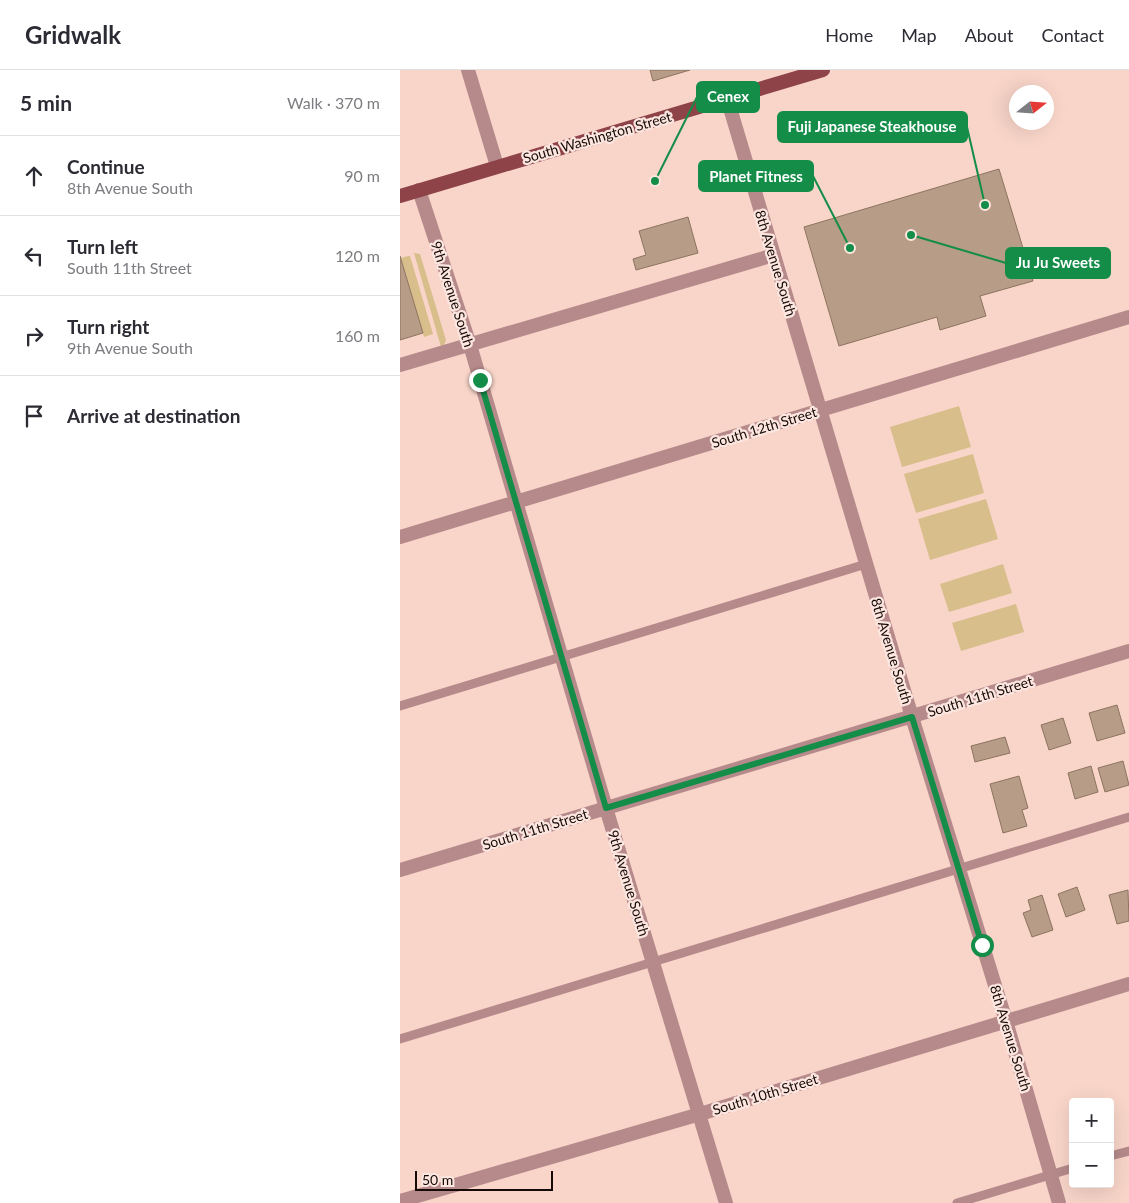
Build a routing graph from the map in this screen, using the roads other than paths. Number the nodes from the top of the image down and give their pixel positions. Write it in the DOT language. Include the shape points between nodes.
graph roads {
  1 [pos="468,70"];
  2 [pos="823,70"];
  3 [pos="799,73"];
  4 [pos="727,98"];
  5 [pos="497,166"];
  6 [pos="419,190"];
  7 [pos="400,196"];
  8 [pos="774,255"];
  9 [pos="1129,317"];
  10 [pos="470,344"];
  11 [pos="400,365"];
  12 [pos="820,410"];
  13 [pos="516,502"];
  14 [pos="400,537"];
  15 [pos="866,564"];
  16 [pos="1129,651"];
  17 [pos="562,657"];
  18 [pos="400,706"];
  19 [pos="912,717"];
  20 [pos="606,808"];
  21 [pos="1129,817"];
  22 [pos="959,868"];
  23 [pos="400,870"];
  24 [pos="654,962"];
  25 [pos="1129,984"];
  26 [pos="1006,1021"];
  27 [pos="400,1039"];
  28 [pos="700,1114"];
  29 [pos="1129,1151"];
  30 [pos="1114,1155"];
  31 [pos="1069,1169"];
  32 [pos="1051,1174"];
  33 [pos="400,1201"];
  34 [pos="726,1203"];
  35 [pos="957,1203"];
  36 [pos="1059,1203"];
  1 -- 5 [label="street"];
  2 -- 3 [label="main road, South Washington Street"];
  3 -- 4 [label="main road, South Washington Street"];
  4 -- 5 [label="main road, South Washington Street"];
  4 -- 8 [label="street, 8th Avenue South"];
  5 -- 6 [label="main road, South Washington Street"];
  6 -- 7 [label="main road, South Washington Street"];
  6 -- 10 [label="street, 9th Avenue South"];
  8 -- 10 [label="street"];
  8 -- 12 [label="street, 8th Avenue South"];
  9 -- 12 [label="street, South 12th Street"];
  10 -- 11 [label="street"];
  10 -- 13 [label="street, 9th Avenue South"];
  12 -- 13 [label="street, South 12th Street"];
  12 -- 15 [label="street, 8th Avenue South"];
  13 -- 14 [label="street, South 12th Street"];
  13 -- 17 [label="street, 9th Avenue South"];
  15 -- 17 [label="lane"];
  15 -- 19 [label="street, 8th Avenue South"];
  16 -- 19 [label="street, South 11th Street"];
  17 -- 18 [label="lane"];
  17 -- 20 [label="street, 9th Avenue South"];
  19 -- 20 [label="street, South 11th Street"];
  19 -- 22 [label="street, 8th Avenue South"];
  20 -- 23 [label="street, South 11th Street"];
  20 -- 24 [label="street, 9th Avenue South"];
  21 -- 22 [label="lane"];
  22 -- 24 [label="lane"];
  22 -- 26 [label="street, 8th Avenue South"];
  24 -- 27 [label="lane"];
  24 -- 28 [label="street, 9th Avenue South"];
  25 -- 26 [label="street, South 10th Street"];
  26 -- 28 [label="street, South 10th Street"];
  26 -- 32 [label="street, 8th Avenue South"];
  28 -- 33 [label="street, South 10th Street"];
  28 -- 34 [label="street, 9th Avenue South"];
  29 -- 30 [label="lane"];
  31 -- 32 [label="lane"];
  32 -- 35 [label="lane"];
  32 -- 36 [label="street, 8th Avenue South"];
}
